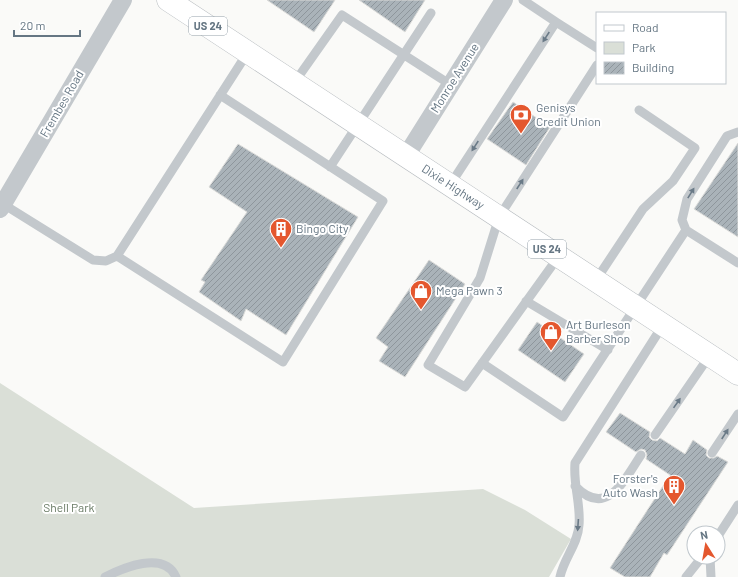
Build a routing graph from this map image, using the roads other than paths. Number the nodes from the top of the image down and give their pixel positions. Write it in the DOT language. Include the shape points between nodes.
graph roads {
  1 [pos="123,0"];
  2 [pos="168,0"];
  3 [pos="504,0"];
  4 [pos="523,0"];
  5 [pos="431,13"];
  6 [pos="556,22"];
  7 [pos="596,47"];
  8 [pos="248,52"];
  9 [pos="403,55"];
  10 [pos="596,67"];
  11 [pos="294,82"];
  12 [pos="451,85"];
  13 [pos="220,95"];
  14 [pos="640,110"];
  15 [pos="357,124"];
  16 [pos="738,132"];
  17 [pos="406,156"];
  18 [pos="330,167"];
  19 [pos="450,185"];
  20 [pos="2,206"];
  21 [pos="499,217"];
  22 [pos="686,230"];
  23 [pos="117,256"];
  24 [pos="559,256"];
  25 [pos="738,263"];
  26 [pos="596,280"];
  27 [pos="526,302"];
  28 [pos="634,306"];
  29 [pos="663,325"];
  30 [pos="608,350"];
  31 [pos="710,356"];
  32 [pos="482,363"];
  33 [pos="738,374"];
  34 [pos="738,414"];
  35 [pos="655,435"];
  36 [pos="712,453"];
  37 [pos="641,455"];
  38 [pos="575,486"];
  39 [pos="738,505"];
  40 [pos="725,525"];
  41 [pos="696,565"];
  42 [pos="710,565"];
  43 [pos="105,577"];
  44 [pos="176,577"];
  45 [pos="560,577"];
  46 [pos="686,577"];
  47 [pos="711,577"];
  1 -- 20 [label="street, Frembes Road"];
  2 -- 8 [label="main road, Dixie Highway / US 24"];
  3 -- 12 [label="street, Monroe Avenue"];
  4 -- 6 [label="lane"];
  5 -- 9 [label="lane"];
  6 -- 7 [label="lane"];
  6 -- 19 [label="lane, one-way"];
  8 -- 11 [label="main road, Dixie Highway / US 24"];
  8 -- 13 [label="lane"];
  9 -- 11 [label="lane" via="342,15"];
  9 -- 12 [label="lane"];
  9 -- 15 [label="lane"];
  21 -- 10 [label="lane, one-way"];
  11 -- 15 [label="main road, Dixie Highway / US 24"];
  12 -- 17 [label="street, Monroe Avenue"];
  13 -- 18 [label="lane"];
  13 -- 23 [label="lane"];
  14 -- 26 [label="lane" via="695,148 673,181 643,209"];
  15 -- 17 [label="main road, Dixie Highway / US 24"];
  15 -- 18 [label="lane"];
  22 -- 16 [label="lane, one-way" via="682,220 687,198 727,136"];
  17 -- 19 [label="main road, Dixie Highway / US 24"];
  18 -- 23 [label="lane" via="383,201 283,362"];
  19 -- 21 [label="main road, Dixie Highway / US 24"];
  20 -- 23 [label="lane" via="93,260 106,261"];
  21 -- 24 [label="main road, Dixie Highway / US 24"];
  21 -- 32 [label="lane" via="480,278 428,365 465,387"];
  22 -- 25 [label="lane"];
  22 -- 28 [label="lane"];
  24 -- 26 [label="main road, Dixie Highway / US 24"];
  24 -- 27 [label="lane"];
  26 -- 28 [label="main road, Dixie Highway / US 24"];
  27 -- 30 [label="lane"];
  27 -- 32 [label="lane"];
  28 -- 29 [label="main road, Dixie Highway / US 24"];
  28 -- 30 [label="lane"];
  29 -- 31 [label="main road, Dixie Highway / US 24"];
  29 -- 38 [label="lane" via="575,463"];
  30 -- 32 [label="lane" via="563,417"];
  31 -- 33 [label="main road, Dixie Highway / US 24"];
  35 -- 31 [label="lane, one-way"];
  36 -- 34 [label="lane, one-way"];
  37 -- 38 [label="lane" via="616,491 605,498 589,498"];
  38 -- 45 [label="lane, one-way" via="579,525"];
  39 -- 40 [label="lane"];
  41 -- 46 [label="lane"];
  42 -- 47 [label="lane"];
  43 -- 44 [label="lane" via="128,566 145,563 162,565"];
}
